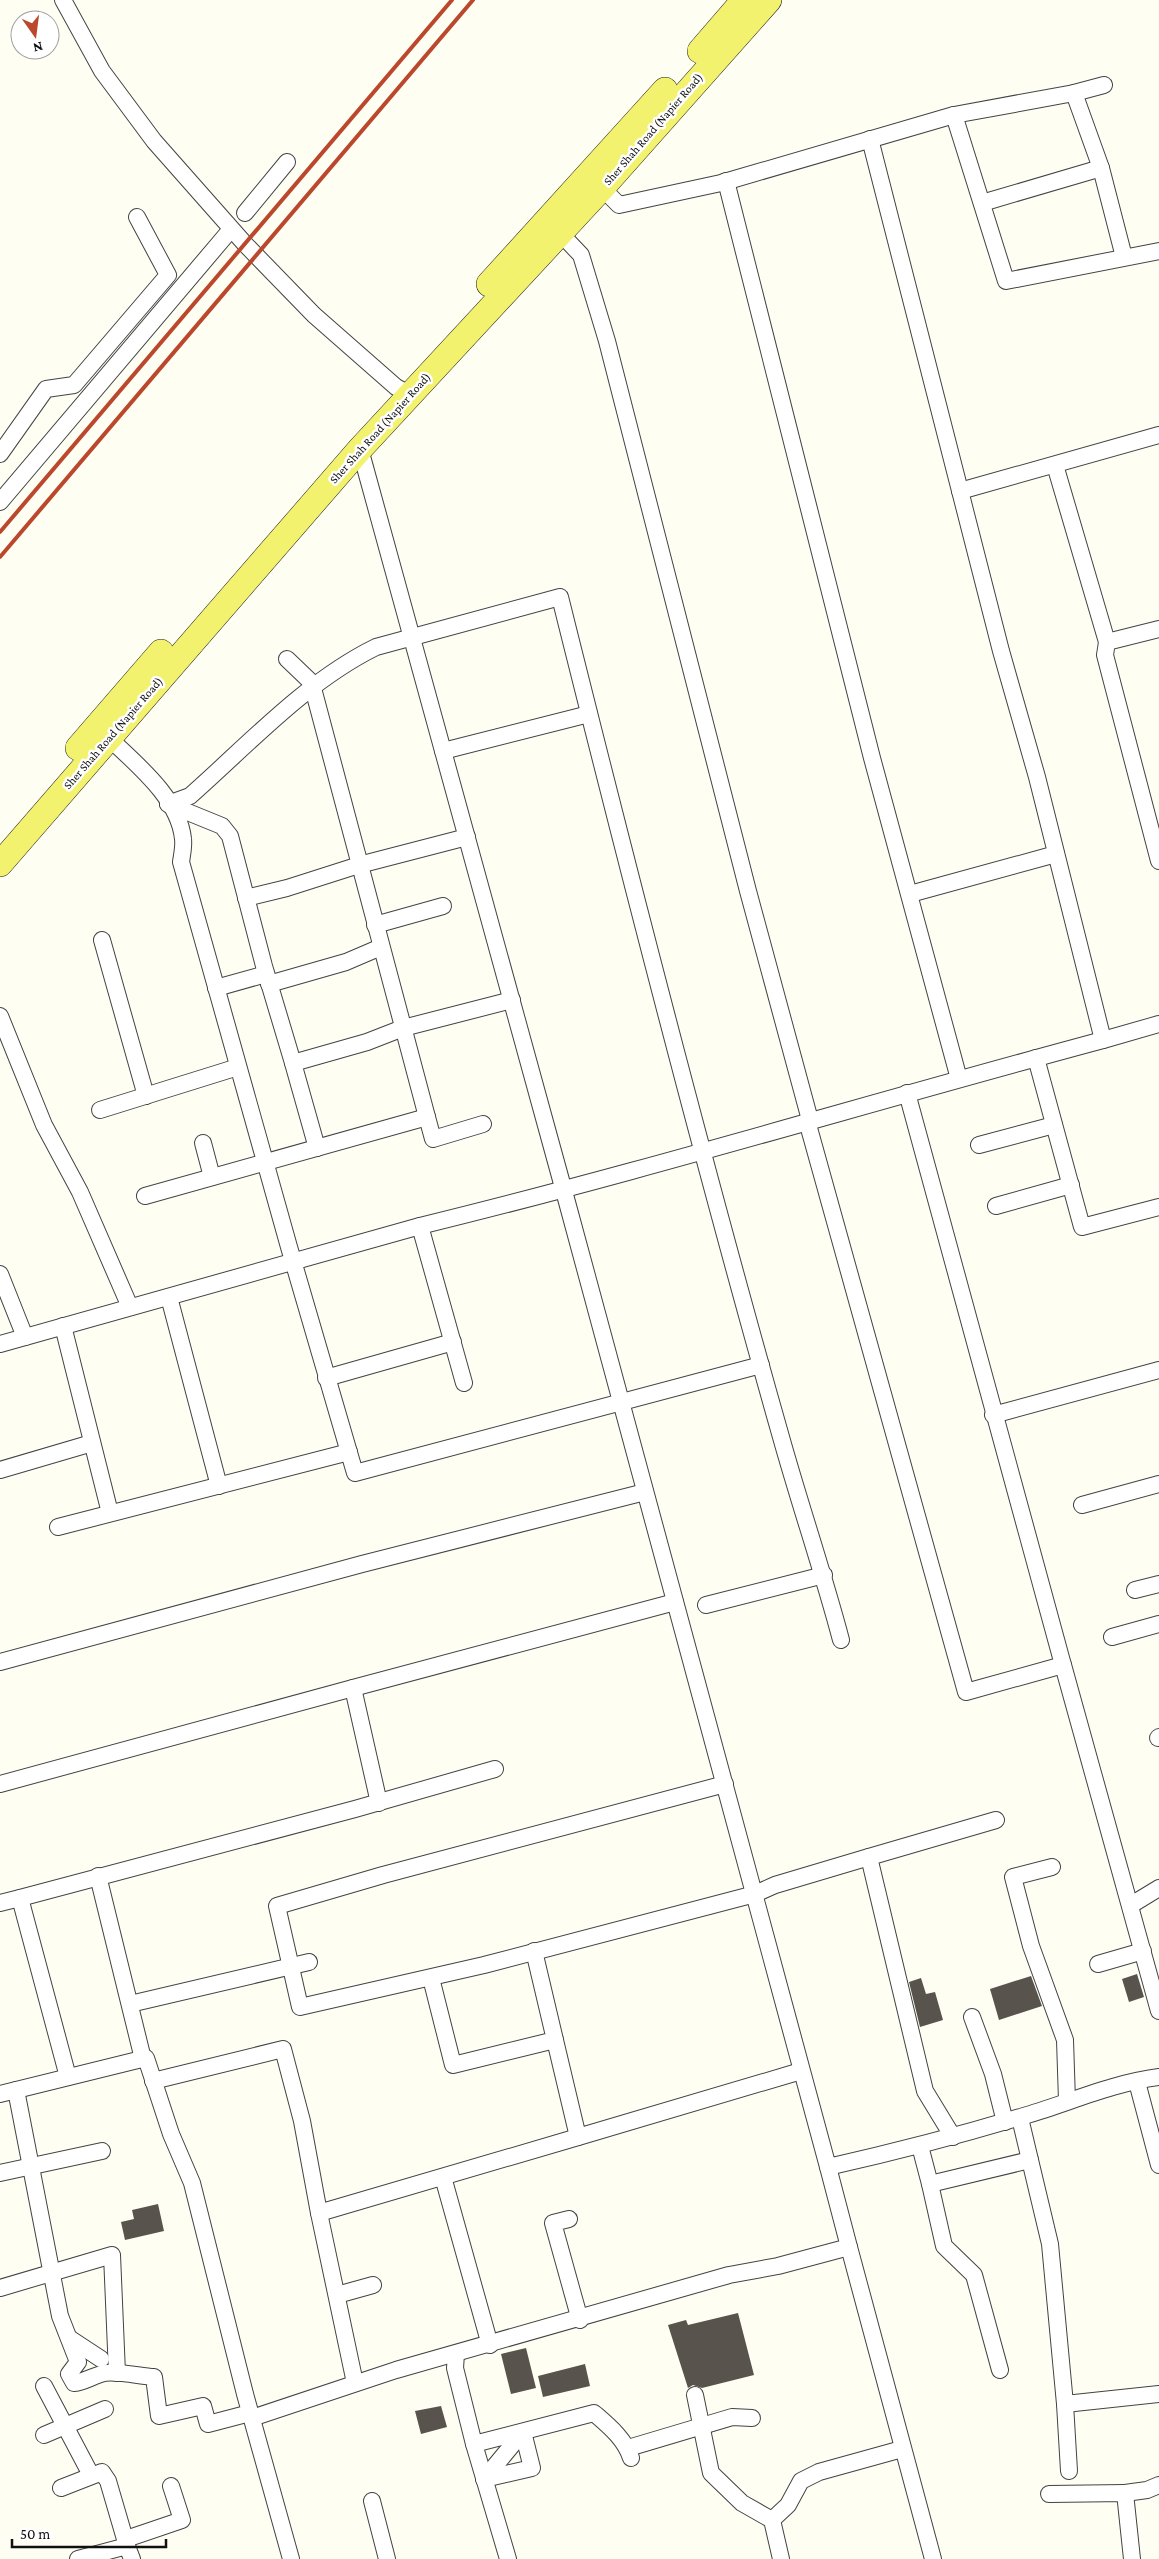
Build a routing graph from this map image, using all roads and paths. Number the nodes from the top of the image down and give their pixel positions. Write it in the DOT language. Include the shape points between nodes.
graph roads {
  1 [pos="63,0"];
  2 [pos="744,0"];
  3 [pos="769,0"];
  4 [pos="689,76"];
  5 [pos="1104,86"];
  6 [pos="1074,93"];
  7 [pos="954,115"];
  8 [pos="870,139"];
  9 [pos="287,162"];
  10 [pos="1101,168"];
  11 [pos="726,181"];
  12 [pos="602,188"];
  13 [pos="982,203"];
  14 [pos="245,214"];
  15 [pos="137,217"];
  16 [pos="560,233"];
  17 [pos="227,234"];
  18 [pos="1159,251"];
  19 [pos="1124,257"];
  20 [pos="402,390"];
  21 [pos="1159,435"];
  22 [pos="360,449"];
  23 [pos="0,454"];
  24 [pos="1055,465"];
  25 [pos="960,491"];
  26 [pos="0,502"];
  27 [pos="1159,629"];
  28 [pos="412,637"];
  29 [pos="1107,642"];
  30 [pos="287,659"];
  31 [pos="312,687"];
  32 [pos="124,706"];
  33 [pos="589,714"];
  34 [pos="109,738"];
  35 [pos="443,751"];
  36 [pos="168,804"];
  37 [pos="467,837"];
  38 [pos="0,840"];
  39 [pos="1056,854"];
  40 [pos="1159,861"];
  41 [pos="0,864"];
  42 [pos="359,865"];
  43 [pos="910,894"];
  44 [pos="246,898"];
  45 [pos="443,906"];
  46 [pos="375,925"];
  47 [pos="102,940"];
  48 [pos="381,947"];
  49 [pos="268,979"];
  50 [pos="216,988"];
  51 [pos="512,1000"];
  52 [pos="0,1016"];
  53 [pos="1159,1024"];
  54 [pos="403,1028"];
  55 [pos="1103,1040"];
  56 [pos="1036,1058"];
  57 [pos="293,1063"];
  58 [pos="238,1067"];
  59 [pos="959,1079"];
  60 [pos="907,1093"];
  61 [pos="146,1096"];
  62 [pos="100,1110"];
  63 [pos="427,1117"];
  64 [pos="808,1120"];
  65 [pos="483,1124"];
  66 [pos="1054,1124"];
  67 [pos="203,1143"];
  68 [pos="979,1145"];
  69 [pos="317,1148"];
  70 [pos="703,1152"];
  71 [pos="265,1162"];
  72 [pos="212,1177"];
  73 [pos="1070,1185"];
  74 [pos="564,1191"];
  75 [pos="145,1196"];
  76 [pos="996,1206"];
  77 [pos="1159,1207"];
  78 [pos="420,1226"];
  79 [pos="293,1262"];
  80 [pos="0,1274"];
  81 [pos="169,1297"];
  82 [pos="130,1307"];
  83 [pos="63,1326"];
  84 [pos="25,1337"];
  85 [pos="453,1342"];
  86 [pos="0,1344"];
  87 [pos="761,1365"];
  88 [pos="1159,1370"];
  89 [pos="326,1378"];
  90 [pos="464,1383"];
  91 [pos="621,1403"];
  92 [pos="993,1414"];
  93 [pos="92,1443"];
  94 [pos="349,1452"];
  95 [pos="0,1470"];
  96 [pos="1159,1484"];
  97 [pos="219,1486"];
  98 [pos="645,1492"];
  99 [pos="1082,1505"];
  100 [pos="110,1513"];
  101 [pos="58,1527"];
  102 [pos="824,1575"];
  103 [pos="1159,1584"];
  104 [pos="1135,1590"];
  105 [pos="675,1602"];
  106 [pos="706,1606"];
  107 [pos="1159,1624"];
  108 [pos="1112,1637"];
  109 [pos="841,1640"];
  110 [pos="0,1662"];
  111 [pos="1062,1665"];
  112 [pos="353,1688"];
  113 [pos="496,1769"];
  114 [pos="0,1784"];
  115 [pos="725,1784"];
  116 [pos="379,1803"];
  117 [pos="996,1820"];
  118 [pos="869,1857"];
  119 [pos="1052,1868"];
  120 [pos="98,1876"];
  121 [pos="1159,1888"];
  122 [pos="755,1894"];
  123 [pos="20,1898"];
  124 [pos="0,1903"];
  125 [pos="1130,1905"];
  126 [pos="1143,1950"];
  127 [pos="534,1951"];
  128 [pos="309,1962"];
  129 [pos="1098,1964"];
  130 [pos="291,1966"];
  131 [pos="431,1978"];
  132 [pos="130,2004"];
  133 [pos="1159,2011"];
  134 [pos="972,2017"];
  135 [pos="555,2040"];
  136 [pos="143,2058"];
  137 [pos="801,2071"];
  138 [pos="68,2077"];
  139 [pos="1159,2077"];
  140 [pos="153,2081"];
  141 [pos="1137,2082"];
  142 [pos="8,2092"];
  143 [pos="1067,2101"];
  144 [pos="1012,2120"];
  145 [pos="578,2137"];
  146 [pos="953,2137"];
  147 [pos="920,2146"];
  148 [pos="102,2151"];
  149 [pos="1030,2160"];
  150 [pos="1159,2165"];
  151 [pos="31,2166"];
  152 [pos="828,2167"];
  153 [pos="0,2173"];
  154 [pos="443,2177"];
  155 [pos="930,2184"];
  156 [pos="319,2213"];
  157 [pos="569,2219"];
  158 [pos="849,2247"];
  159 [pos="53,2273"];
  160 [pos="373,2285"];
  161 [pos="0,2288"];
  162 [pos="337,2295"];
  163 [pos="580,2320"];
  164 [pos="69,2338"];
  165 [pos="490,2345"];
  166 [pos="456,2354"];
  167 [pos="101,2359"];
  168 [pos="1000,2370"];
  169 [pos="117,2373"];
  170 [pos="355,2383"];
  171 [pos="44,2386"];
  172 [pos="1159,2394"];
  173 [pos="695,2395"];
  174 [pos="1065,2404"];
  175 [pos="105,2409"];
  176 [pos="251,2416"];
  177 [pos="752,2418"];
  178 [pos="65,2425"];
  179 [pos="702,2425"];
  180 [pos="522,2432"];
  181 [pos="44,2435"];
  182 [pos="474,2444"];
  183 [pos="902,2449"];
  184 [pos="1069,2471"];
  185 [pos="91,2475"];
  186 [pos="484,2479"];
  187 [pos="1159,2485"];
  188 [pos="171,2486"];
  189 [pos="61,2488"];
  190 [pos="1125,2493"];
  191 [pos="1049,2494"];
  192 [pos="372,2501"];
  193 [pos="772,2520"];
  194 [pos="128,2548"];
  195 [pos="78,2559"];
  196 [pos="291,2559"];
  197 [pos="387,2559"];
  198 [pos="508,2559"];
  199 [pos="781,2559"];
  200 [pos="933,2559"];
  201 [pos="1132,2559"];
  1 -- 20 [label="street" via="102,71 154,141 245,244 314,315"];
  2 -- 4 [label="main road, Sher Shah Road (Napier Road)"];
  3 -- 4 [label="main road, Sher Shah Road (Napier Road)"];
  4 -- 12 [label="main road, Sher Shah Road (Napier Road)"];
  4 -- 20 [label="main road, Sher Shah Road (Napier Road)"];
  5 -- 6 [label="street"];
  6 -- 7 [label="street"];
  6 -- 10 [label="street"];
  7 -- 8 [label="street"];
  7 -- 13 [label="street"];
  8 -- 11 [label="street"];
  8 -- 25 [label="street"];
  9 -- 14 [label="street"];
  10 -- 13 [label="street"];
  10 -- 19 [label="street"];
  11 -- 12 [label="street" via="619,205"];
  11 -- 43 [label="street"];
  12 -- 16 [label="main road, Sher Shah Road (Napier Road)"];
  13 -- 19 [label="street" via="1006,281"];
  15 -- 23 [label="street" via="168,275 74,385 46,389"];
  16 -- 20 [label="main road, Sher Shah Road (Napier Road)"];
  16 -- 64 [label="street" via="580,255 607,341"];
  17 -- 26 [label="street"];
  18 -- 19 [label="street"];
  20 -- 22 [label="main road, Sher Shah Road (Napier Road)"];
  20 -- 32 [label="main road, Sher Shah Road (Napier Road)"];
  21 -- 24 [label="street"];
  22 -- 28 [label="street"];
  22 -- 32 [label="main road, Sher Shah Road (Napier Road)"];
  24 -- 25 [label="street"];
  24 -- 29 [label="street"];
  25 -- 39 [label="street"];
  27 -- 29 [label="street"];
  28 -- 31 [label="street" via="370,650"];
  28 -- 33 [label="street" via="560,597"];
  28 -- 35 [label="street"];
  29 -- 40 [label="street" via="1105,655"];
  30 -- 31 [label="street"];
  31 -- 36 [label="street" via="190,796"];
  31 -- 42 [label="street"];
  32 -- 34 [label="main road, Sher Shah Road (Napier Road)"];
  32 -- 38 [label="main road, Sher Shah Road (Napier Road)"];
  33 -- 35 [label="street"];
  33 -- 70 [label="street"];
  34 -- 36 [label="street" via="155,782"];
  34 -- 41 [label="main road, Sher Shah Road (Napier Road)"];
  35 -- 37 [label="street"];
  36 -- 44 [label="street" via="222,826 230,836"];
  36 -- 50 [label="street" via="183,839 181,862"];
  37 -- 42 [label="street"];
  37 -- 51 [label="street"];
  39 -- 43 [label="street"];
  39 -- 55 [label="street"];
  42 -- 44 [label="street"];
  42 -- 46 [label="street"];
  43 -- 59 [label="street"];
  44 -- 49 [label="street"];
  45 -- 46 [label="street"];
  46 -- 48 [label="street"];
  47 -- 61 [label="street"];
  48 -- 49 [label="street" via="346,962"];
  48 -- 54 [label="street"];
  49 -- 50 [label="street"];
  49 -- 57 [label="street"];
  50 -- 58 [label="street"];
  51 -- 54 [label="street"];
  51 -- 74 [label="street"];
  52 -- 82 [label="street" via="44,1125 80,1192"];
  53 -- 55 [label="street"];
  54 -- 57 [label="street"];
  54 -- 63 [label="street"];
  55 -- 56 [label="street"];
  56 -- 59 [label="street"];
  56 -- 66 [label="street"];
  57 -- 69 [label="street"];
  58 -- 61 [label="street"];
  58 -- 71 [label="street"];
  59 -- 60 [label="street"];
  60 -- 64 [label="street"];
  60 -- 92 [label="street"];
  61 -- 62 [label="street"];
  63 -- 65 [label="street" via="433,1139"];
  63 -- 69 [label="street"];
  64 -- 70 [label="street"];
  64 -- 111 [label="street" via="966,1692"];
  66 -- 68 [label="street"];
  66 -- 73 [label="street"];
  67 -- 72 [label="street"];
  69 -- 71 [label="street"];
  70 -- 74 [label="street"];
  70 -- 87 [label="street"];
  71 -- 72 [label="street"];
  71 -- 79 [label="street"];
  72 -- 75 [label="street"];
  73 -- 76 [label="street"];
  73 -- 77 [label="street" via="1082,1228"];
  74 -- 78 [label="street"];
  74 -- 91 [label="street"];
  78 -- 79 [label="street"];
  78 -- 85 [label="street"];
  79 -- 81 [label="street"];
  79 -- 89 [label="street"];
  80 -- 84 [label="street"];
  81 -- 82 [label="street"];
  81 -- 97 [label="street"];
  82 -- 83 [label="street"];
  83 -- 84 [label="street"];
  83 -- 93 [label="street"];
  84 -- 86 [label="street"];
  85 -- 89 [label="street"];
  85 -- 90 [label="street"];
  87 -- 91 [label="street"];
  87 -- 102 [label="street"];
  88 -- 92 [label="street"];
  89 -- 94 [label="street"];
  91 -- 94 [label="street" via="355,1473"];
  91 -- 98 [label="street"];
  92 -- 111 [label="street"];
  93 -- 95 [label="street"];
  93 -- 100 [label="street"];
  94 -- 97 [label="street"];
  96 -- 99 [label="street"];
  97 -- 100 [label="street"];
  98 -- 105 [label="street"];
  98 -- 110 [label="street" via="362,1564"];
  100 -- 101 [label="street"];
  102 -- 106 [label="street"];
  102 -- 109 [label="street"];
  103 -- 104 [label="street"];
  105 -- 112 [label="street"];
  105 -- 115 [label="street"];
  107 -- 108 [label="street"];
  111 -- 125 [label="street"];
  112 -- 114 [label="street"];
  112 -- 116 [label="street"];
  113 -- 116 [label="street"];
  115 -- 122 [label="street"];
  115 -- 130 [label="street" via="277,1906"];
  116 -- 120 [label="street"];
  117 -- 118 [label="street"];
  118 -- 122 [label="street"];
  118 -- 146 [label="street" via="925,2091"];
  119 -- 143 [label="street" via="1013,1877 1031,1946 1065,2040"];
  120 -- 123 [label="street"];
  120 -- 132 [label="street"];
  121 -- 125 [label="street"];
  122 -- 127 [label="street"];
  122 -- 137 [label="street"];
  123 -- 124 [label="street"];
  123 -- 138 [label="street"];
  125 -- 126 [label="street"];
  126 -- 129 [label="street"];
  126 -- 133 [label="street"];
  127 -- 131 [label="street"];
  127 -- 135 [label="street"];
  128 -- 130 [label="street"];
  130 -- 131 [label="street" via="300,2007"];
  130 -- 132 [label="street"];
  131 -- 135 [label="street" via="453,2065"];
  132 -- 136 [label="street"];
  134 -- 144 [label="street"];
  135 -- 145 [label="street"];
  136 -- 138 [label="street"];
  136 -- 140 [label="street" via="146,2058"];
  137 -- 145 [label="street"];
  137 -- 152 [label="street"];
  138 -- 142 [label="street"];
  139 -- 141 [label="street"];
  140 -- 156 [label="street" via="283,2048 302,2121"];
  140 -- 176 [label="street" via="192,2183"];
  141 -- 143 [label="street"];
  141 -- 150 [label="street"];
  142 -- 151 [label="street"];
  143 -- 144 [label="street"];
  144 -- 146 [label="street"];
  144 -- 149 [label="street"];
  145 -- 154 [label="street"];
  146 -- 147 [label="street"];
  147 -- 152 [label="street"];
  147 -- 155 [label="street"];
  148 -- 151 [label="street"];
  149 -- 155 [label="street"];
  149 -- 174 [label="street" via="1050,2244"];
  151 -- 153 [label="street"];
  151 -- 159 [label="street"];
  152 -- 158 [label="street"];
  154 -- 156 [label="street"];
  154 -- 165 [label="street"];
  155 -- 168 [label="street" via="944,2246 974,2275"];
  156 -- 162 [label="street"];
  157 -- 163 [label="street" via="553,2223"];
  158 -- 163 [label="street" via="729,2276"];
  158 -- 183 [label="street"];
  159 -- 161 [label="street"];
  159 -- 164 [label="street" via="60,2316"];
  159 -- 169 [label="street" via="112,2255"];
  160 -- 162 [label="street"];
  162 -- 170 [label="street"];
  163 -- 165 [label="street"];
  164 -- 167 [label="street"];
  164 -- 169 [label="street" via="78,2362 69,2374 74,2384 102,2374"];
  165 -- 166 [label="street"];
  166 -- 170 [label="street"];
  166 -- 182 [label="street" via="456,2375"];
  169 -- 176 [label="street" via="154,2376 159,2416 203,2406 208,2424"];
  170 -- 176 [label="street"];
  171 -- 178 [label="street"];
  172 -- 174 [label="street"];
  173 -- 179 [label="street"];
  174 -- 184 [label="street"];
  175 -- 178 [label="street"];
  176 -- 196 [label="street"];
  177 -- 179 [label="street" via="732,2417"];
  178 -- 181 [label="street"];
  178 -- 185 [label="street"];
  179 -- 180 [label="street" via="629,2453 612,2428 594,2413"];
  179 -- 193 [label="street" via="712,2473 742,2503"];
  180 -- 182 [label="street"];
  180 -- 186 [label="street"];
  180 -- 186 [label="street" via="532,2468"];
  182 -- 186 [label="street"];
  183 -- 193 [label="street" via="819,2472 801,2481 788,2505"];
  183 -- 200 [label="street"];
  185 -- 189 [label="street"];
  185 -- 194 [label="street" via="102,2472 108,2481"];
  186 -- 198 [label="street"];
  187 -- 190 [label="street"];
  188 -- 194 [label="street" via="182,2520"];
  190 -- 191 [label="street"];
  190 -- 201 [label="street"];
  192 -- 197 [label="street"];
  193 -- 199 [label="street"];
  194 -- 195 [label="street"];
}
